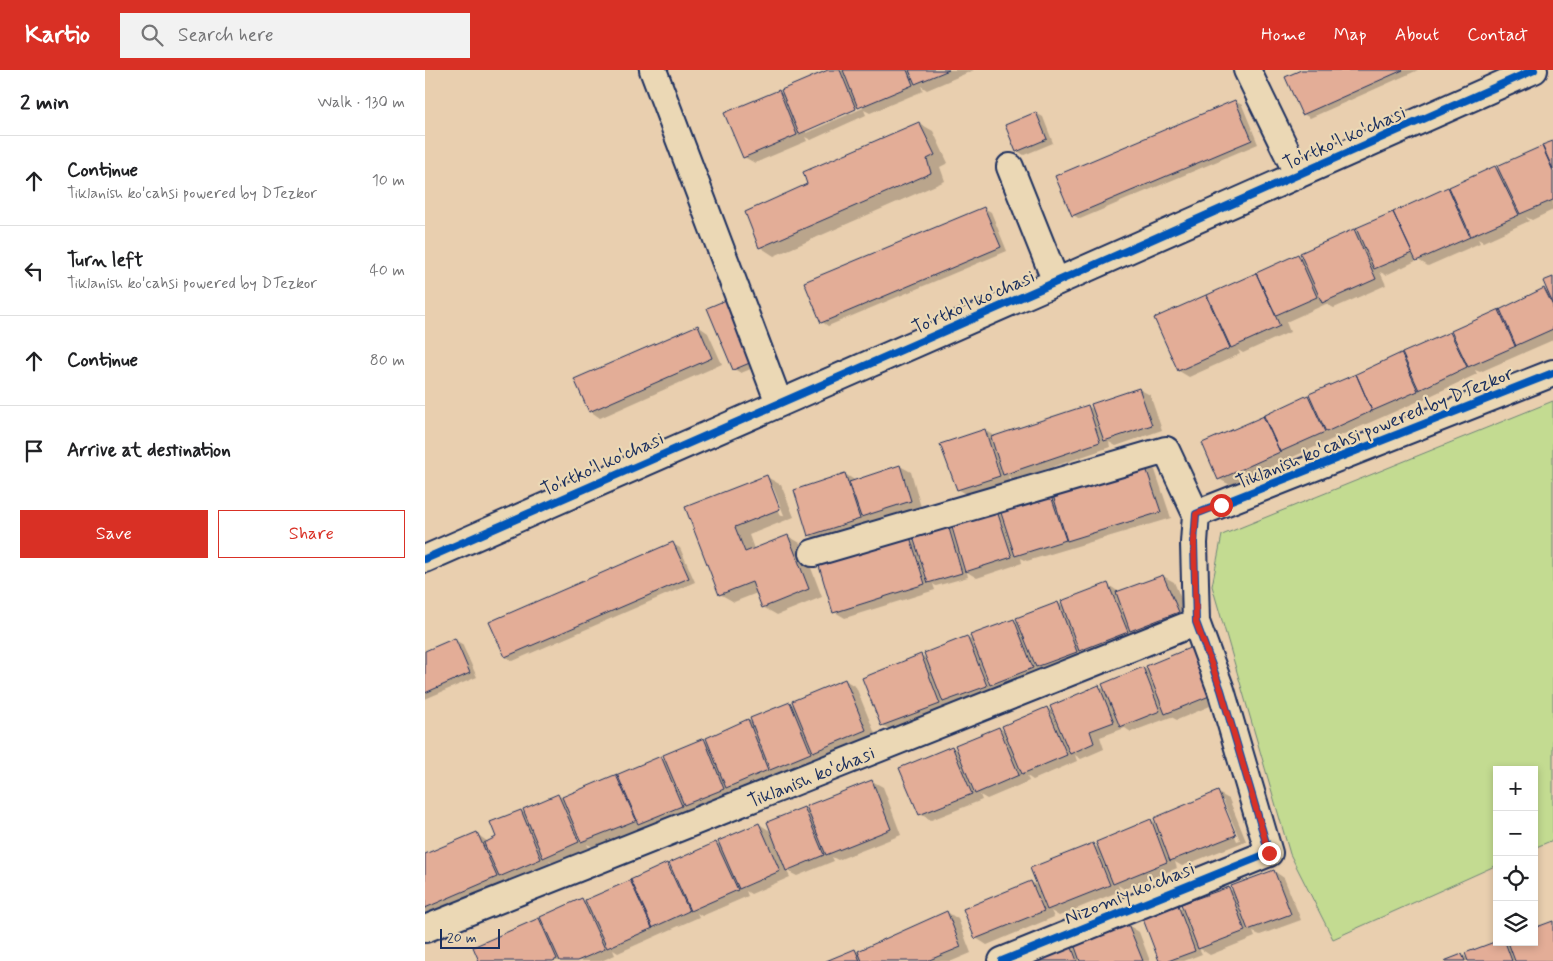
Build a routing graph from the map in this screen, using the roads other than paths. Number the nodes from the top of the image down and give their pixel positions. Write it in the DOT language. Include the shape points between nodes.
graph roads {
  1 [pos="653,70"];
  2 [pos="1247,70"];
  3 [pos="1533,70"];
  4 [pos="1499,77"];
  5 [pos="1010,167"];
  6 [pos="1298,175"];
  7 [pos="1056,282"];
  8 [pos="1553,373"];
  9 [pos="779,403"];
  10 [pos="1196,514"];
  11 [pos="813,553"];
  12 [pos="425,559"];
  13 [pos="1196,622"];
  14 [pos="425,930"];
  15 [pos="1001,961"];
  1 -- 9 [label="street"];
  2 -- 6 [label="street"];
  3 -- 4 [label="street, To'rtko'l ko'chasi"];
  4 -- 6 [label="street, To'rtko'l ko'chasi"];
  5 -- 7 [label="street"];
  6 -- 7 [label="street, To'rtko'l ko'chasi"];
  7 -- 9 [label="street, To'rtko'l ko'chasi"];
  8 -- 10 [label="street, Tiklanish ko'cahsi powered by DTezkor"];
  9 -- 12 [label="street, To'rtko'l ko'chasi"];
  10 -- 11 [label="street" via="1166,450"];
  10 -- 13 [label="street"];
  13 -- 14 [label="street, Tiklanish ko'chasi"];
  13 -- 15 [label="street, Nizomiy ko'chasi" via="1221,690 1269,853"];
}
